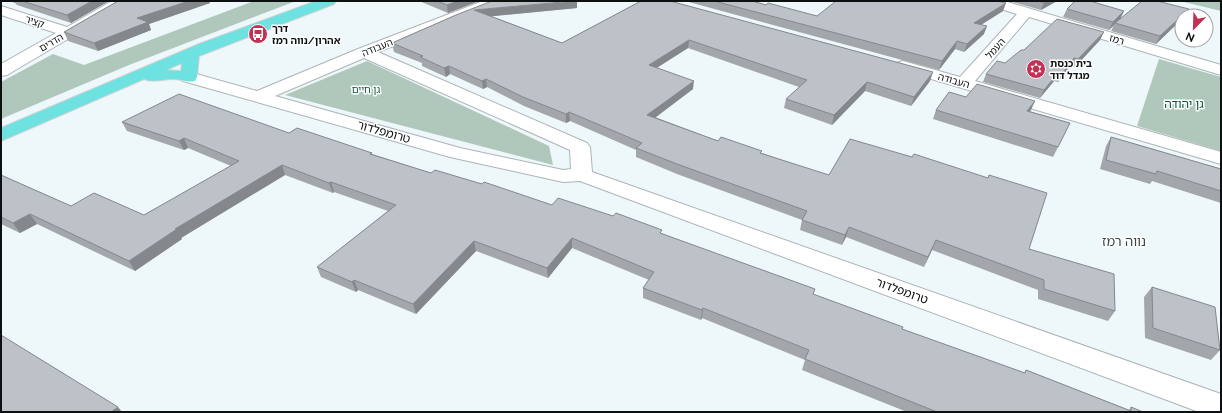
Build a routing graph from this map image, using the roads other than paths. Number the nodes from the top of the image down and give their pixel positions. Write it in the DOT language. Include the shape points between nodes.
graph roads {
  1 [pos="122,1"];
  2 [pos="320,1"];
  3 [pos="329,1"];
  4 [pos="496,1"];
  5 [pos="989,1"];
  6 [pos="1,10"];
  7 [pos="300,11"];
  8 [pos="1026,12"];
  9 [pos="69,32"];
  10 [pos="364,52"];
  11 [pos="191,54"];
  12 [pos="887,62"];
  13 [pos="1221,70"];
  14 [pos="1,71"];
  15 [pos="189,77"];
  16 [pos="127,81"];
  17 [pos="964,83"];
  18 [pos="260,96"];
  19 [pos="1,135"];
  20 [pos="1221,158"];
  21 [pos="582,175"];
  22 [pos="1221,407"];
  1 -- 9 [label="street, הדרים"];
  2 -- 7 [label="main road"];
  3 -- 7 [label="main road"];
  4 -- 10 [label="street, העבודה"];
  5 -- 8 [label="street, רמז"];
  6 -- 9 [label="street, קציר"];
  7 -- 11 [label="main road"];
  8 -- 13 [label="street, רמז"];
  8 -- 17 [label="street, העמל"];
  9 -- 14 [label="street, הדרים"];
  10 -- 18 [label="street, העבודה"];
  10 -- 21 [label="street" via="580,147"];
  11 -- 15 [label="main road"];
  11 -- 16 [label="main road"];
  12 -- 17 [label="street, העבודה"];
  15 -- 16 [label="main road" via="173,74 154,75"];
  15 -- 18 [label="street, טרומפלדור"];
  16 -- 19 [label="main road"];
  17 -- 20 [label="street, העבודה"];
  18 -- 21 [label="street, טרומפלדור" via="457,153 563,176"];
  21 -- 22 [label="street, טרומפלדור"];
}
